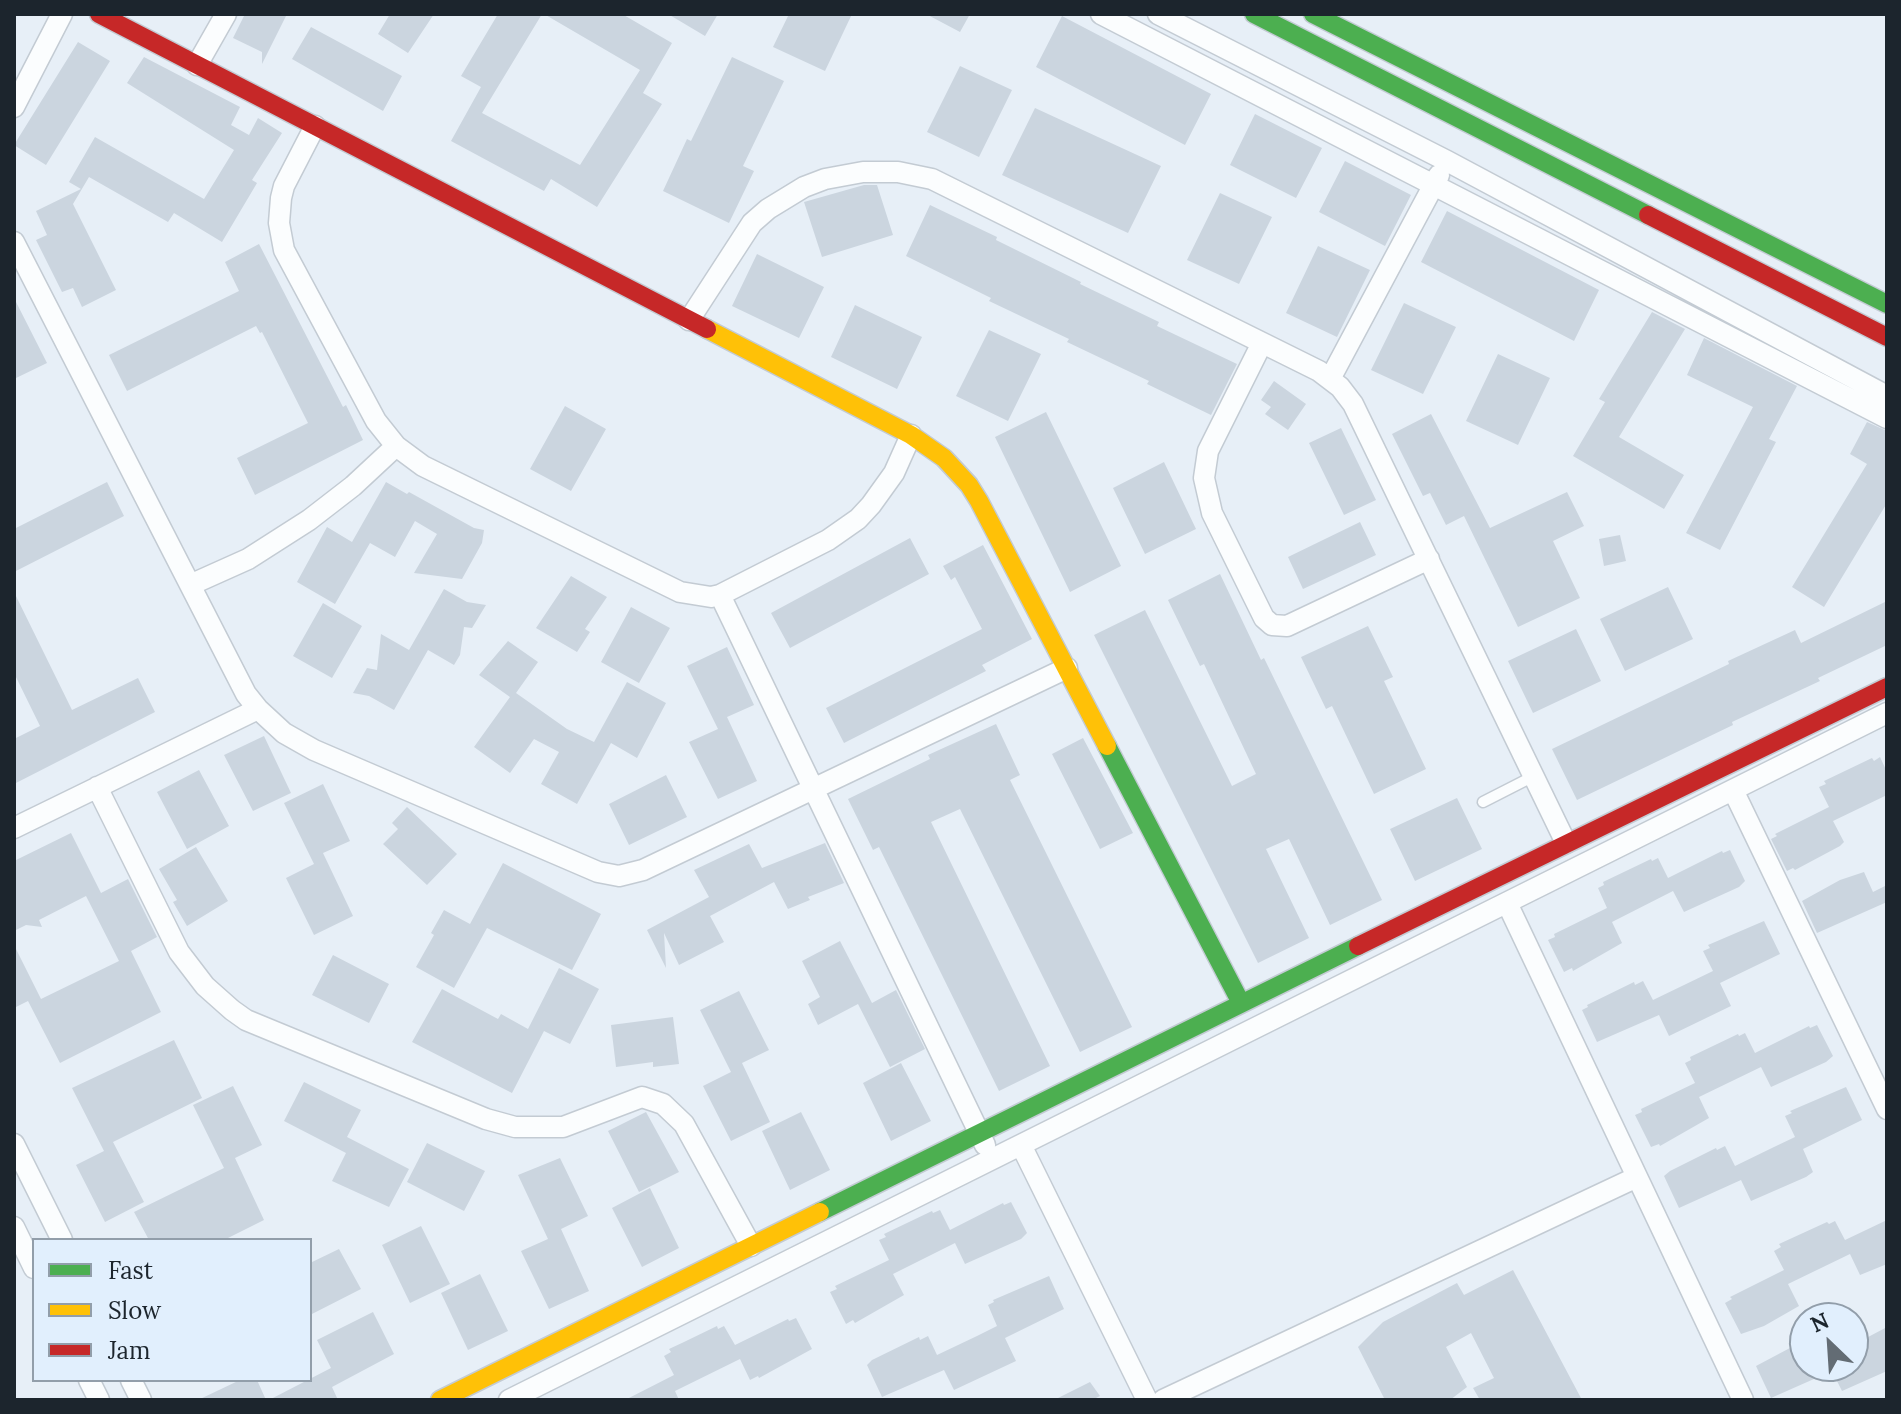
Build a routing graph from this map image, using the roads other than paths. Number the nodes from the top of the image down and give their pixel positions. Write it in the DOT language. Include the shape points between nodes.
graph roads {
  1 [pos="62,14"];
  2 [pos="99,14"];
  3 [pos="226,14"];
  4 [pos="1101,14"];
  5 [pos="1158,14"];
  6 [pos="1254,14"];
  7 [pos="1313,14"];
  8 [pos="197,65"];
  9 [pos="14,107"];
  10 [pos="315,126"];
  11 [pos="1447,161"];
  12 [pos="1434,185"];
  13 [pos="14,242"];
  14 [pos="1887,304"];
  15 [pos="689,320"];
  16 [pos="1887,337"];
  17 [pos="1262,343"];
  18 [pos="1330,379"];
  19 [pos="1887,396"];
  20 [pos="1887,418"];
  21 [pos="911,435"];
  22 [pos="396,446"];
  23 [pos="1429,559"];
  24 [pos="190,585"];
  25 [pos="720,595"];
  26 [pos="1067,668"];
  27 [pos="1887,687"];
  28 [pos="258,709"];
  29 [pos="1887,713"];
  30 [pos="1534,776"];
  31 [pos="97,787"];
  32 [pos="813,789"];
  33 [pos="1733,790"];
  34 [pos="1483,802"];
  35 [pos="14,828"];
  36 [pos="1566,843"];
  37 [pos="1507,903"];
  38 [pos="1381,934"];
  39 [pos="1394,959"];
  40 [pos="1241,1003"];
  41 [pos="1887,1109"];
  42 [pos="979,1133"];
  43 [pos="14,1144"];
  44 [pos="1021,1145"];
  45 [pos="992,1159"];
  46 [pos="1637,1177"];
  47 [pos="14,1227"];
  48 [pos="61,1238"];
  49 [pos="751,1246"];
  50 [pos="32,1264"];
  51 [pos="90,1382"];
  52 [pos="132,1382"];
  53 [pos="99,1400"];
  54 [pos="141,1400"];
  55 [pos="440,1400"];
  56 [pos="509,1400"];
  57 [pos="1147,1400"];
  58 [pos="1163,1400"];
  59 [pos="1743,1400"];
  1 -- 9 [label="street"];
  2 -- 8 [label="street"];
  3 -- 8 [label="street"];
  4 -- 12 [label="street"];
  5 -- 11 [label="street"];
  6 -- 16 [label="street"];
  7 -- 14 [label="street"];
  8 -- 10 [label="street"];
  10 -- 15 [label="street"];
  10 -- 22 [label="street" via="284,186 281,236 376,421"];
  11 -- 12 [label="street"];
  11 -- 19 [label="street"];
  12 -- 18 [label="street"];
  12 -- 20 [label="street"];
  13 -- 24 [label="street"];
  15 -- 17 [label="street" via="752,223 768,209 825,179 880,171 932,179"];
  15 -- 21 [label="street"];
  17 -- 18 [label="street"];
  17 -- 23 [label="street" via="1208,451 1204,478 1212,513 1264,618 1287,626"];
  18 -- 23 [label="street" via="1353,404"];
  21 -- 25 [label="street" via="894,473 858,519"];
  21 -- 26 [label="street" via="944,458 969,485"];
  22 -- 24 [label="street" via="309,520 248,559"];
  22 -- 25 [label="street" via="423,466 680,592"];
  23 -- 30 [label="street"];
  24 -- 28 [label="street"];
  25 -- 32 [label="street"];
  26 -- 32 [label="street"];
  26 -- 40 [label="street"];
  27 -- 36 [label="street"];
  28 -- 31 [label="street"];
  28 -- 32 [label="street" via="284,733 314,750 608,875 635,873"];
  29 -- 33 [label="street"];
  30 -- 34 [label="lane"];
  30 -- 36 [label="street"];
  31 -- 35 [label="street"];
  31 -- 49 [label="street" via="179,952 205,986 239,1015 515,1127 563,1127 642,1097 663,1104 684,1124"];
  32 -- 42 [label="street"];
  33 -- 37 [label="street"];
  33 -- 41 [label="street"];
  36 -- 38 [label="street"];
  37 -- 39 [label="street"];
  37 -- 46 [label="street"];
  38 -- 39 [label="street"];
  38 -- 40 [label="street"];
  39 -- 44 [label="street"];
  40 -- 42 [label="street"];
  42 -- 45 [label="street"];
  42 -- 49 [label="street"];
  43 -- 48 [label="street"];
  44 -- 45 [label="street"];
  44 -- 57 [label="street"];
  45 -- 56 [label="street"];
  46 -- 58 [label="street"];
  46 -- 59 [label="street"];
  47 -- 50 [label="street"];
  49 -- 55 [label="street"];
  51 -- 53 [label="street"];
  52 -- 54 [label="street"];
}
